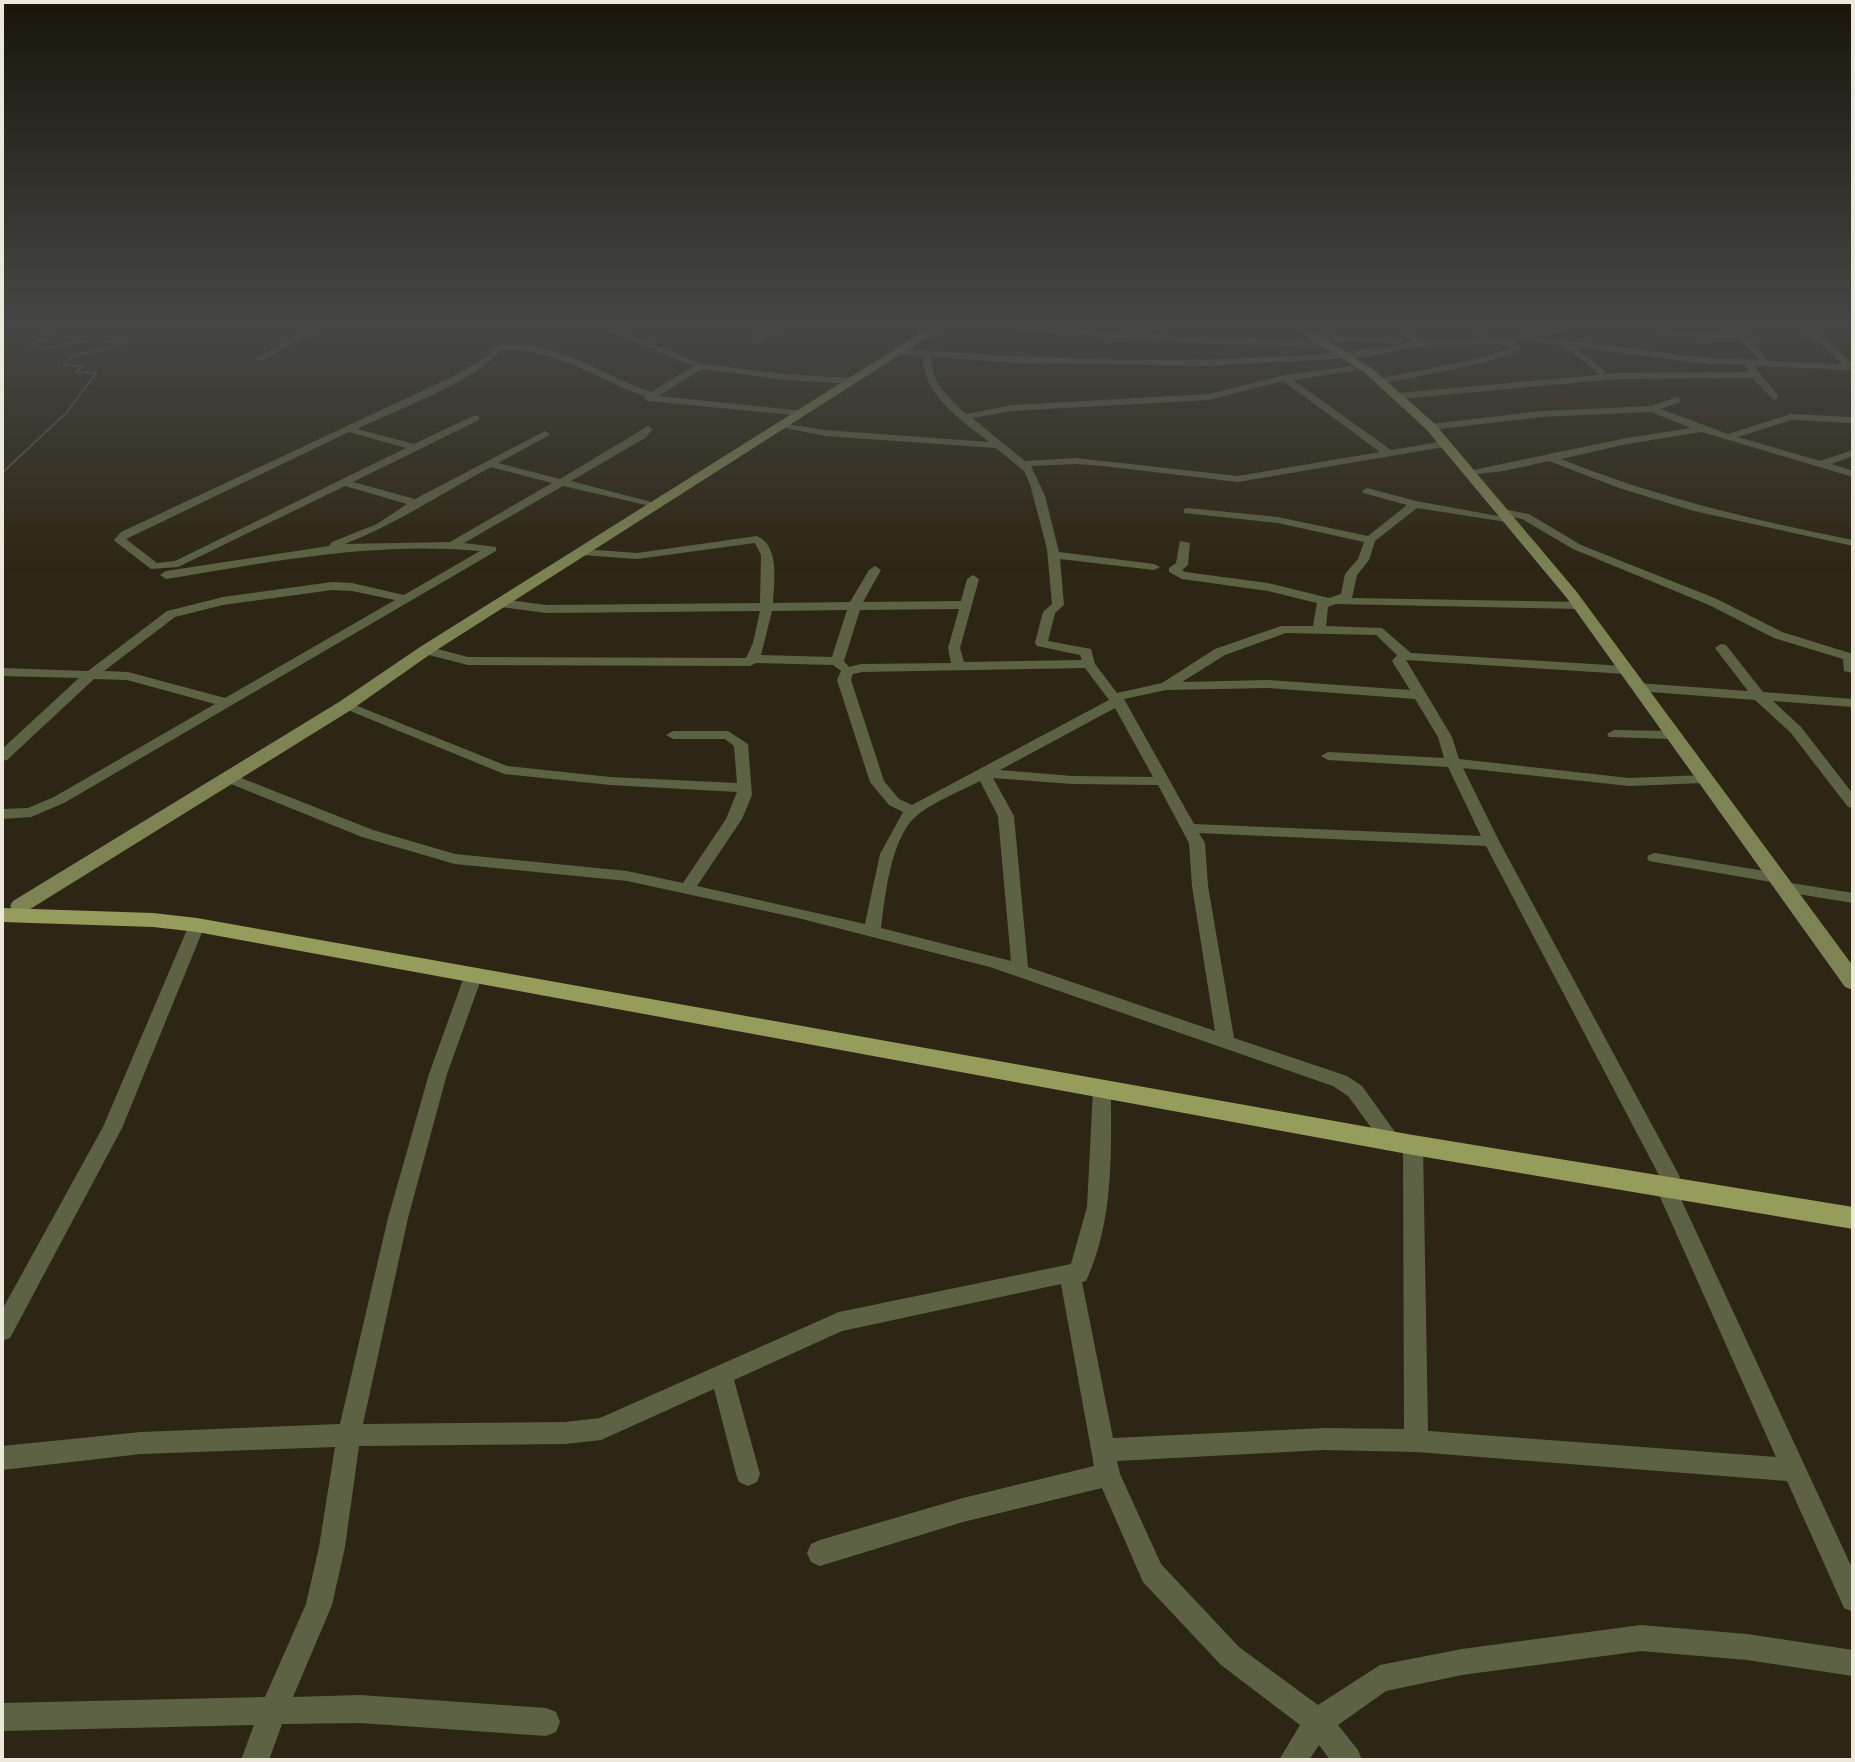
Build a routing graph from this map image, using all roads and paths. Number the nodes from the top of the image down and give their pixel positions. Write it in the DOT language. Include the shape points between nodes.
graph roads {
  1 [pos="399,406"];
  2 [pos="718,406"];
  3 [pos="813,406"];
  4 [pos="955,406"];
  5 [pos="1044,406"];
  6 [pos="1324,406"];
  7 [pos="1410,406"];
  8 [pos="1660,406"];
  9 [pos="1652,409"];
  10 [pos="1788,409"];
  11 [pos="802,413"];
  12 [pos="964,417"];
  13 [pos="1801,417"];
  14 [pos="476,418"];
  15 [pos="1853,420"];
  16 [pos="783,425"];
  17 [pos="1431,427"];
  18 [pos="648,429"];
  19 [pos="1702,429"];
  20 [pos="351,430"];
  21 [pos="545,434"];
  22 [pos="1730,436"];
  23 [pos="1444,444"];
  24 [pos="995,445"];
  25 [pos="416,448"];
  26 [pos="1387,452"];
  27 [pos="1853,453"];
  28 [pos="1548,457"];
  29 [pos="490,464"];
  30 [pos="1023,464"];
  31 [pos="1821,464"];
  32 [pos="1468,472"];
  33 [pos="1853,474"];
  34 [pos="561,482"];
  35 [pos="345,483"];
  36 [pos="1367,491"];
  37 [pos="416,503"];
  38 [pos="1415,504"];
  39 [pos="655,506"];
  40 [pos="1188,511"];
  41 [pos="1506,516"];
  42 [pos="1370,540"];
  43 [pos="1184,543"];
  44 [pos="1853,543"];
  45 [pos="452,545"];
  46 [pos="335,549"];
  47 [pos="582,552"];
  48 [pos="1054,555"];
  49 [pos="1154,567"];
  50 [pos="875,570"];
  51 [pos="166,575"];
  52 [pos="973,579"];
  53 [pos="406,599"];
  54 [pos="1334,601"];
  55 [pos="501,603"];
  56 [pos="855,605"];
  57 [pos="965,605"];
  58 [pos="1579,605"];
  59 [pos="765,607"];
  60 [pos="1319,630"];
  61 [pos="1721,648"];
  62 [pos="426,650"];
  63 [pos="1404,655"];
  64 [pos="754,659"];
  65 [pos="1089,664"];
  66 [pos="1852,664"];
  67 [pos="958,666"];
  68 [pos="842,667"];
  69 [pos="1625,670"];
  70 [pos="2,672"];
  71 [pos="92,674"];
  72 [pos="1166,686"];
  73 [pos="1637,687"];
  74 [pos="1417,695"];
  75 [pos="1760,696"];
  76 [pos="1117,699"];
  77 [pos="226,703"];
  78 [pos="1853,703"];
  79 [pos="345,706"];
  80 [pos="1614,734"];
  81 [pos="673,735"];
  82 [pos="1671,735"];
  83 [pos="1328,756"];
  84 [pos="2,757"];
  85 [pos="1453,763"];
  86 [pos="983,773"];
  87 [pos="226,777"];
  88 [pos="1704,779"];
  89 [pos="1162,781"];
  90 [pos="744,788"];
  91 [pos="1853,804"];
  92 [pos="912,811"];
  93 [pos="2,814"];
  94 [pos="1188,828"];
  95 [pos="1491,841"];
  96 [pos="1655,858"];
  97 [pos="1781,882"];
  98 [pos="688,887"];
  99 [pos="1853,898"];
  100 [pos="8,909"];
  101 [pos="197,925"];
  102 [pos="872,933"];
  103 [pos="1020,971"];
  104 [pos="474,974"];
  105 [pos="1853,982"];
  106 [pos="1226,1043"];
  107 [pos="1047,1075"];
  108 [pos="1102,1090"];
  109 [pos="1385,1132"];
  110 [pos="1413,1145"];
  111 [pos="1668,1182"];
  112 [pos="1853,1206"];
  113 [pos="1853,1218"];
  114 [pos="1070,1273"];
  115 [pos="2,1331"];
  116 [pos="721,1374"];
  117 [pos="349,1435"];
  118 [pos="1416,1441"];
  119 [pos="1106,1450"];
  120 [pos="2,1458"];
  121 [pos="1796,1470"];
  122 [pos="748,1474"];
  123 [pos="1108,1475"];
  124 [pos="820,1553"];
  125 [pos="1853,1599"];
  126 [pos="1853,1663"];
  127 [pos="273,1711"];
  128 [pos="2,1717"];
  129 [pos="546,1722"];
  130 [pos="1318,1722"];
  131 [pos="255,1760"];
  132 [pos="1293,1760"];
  133 [pos="1348,1760"];
  1 -- 20 [label="street"];
  2 -- 11 [label="street"];
  3 -- 11 [label="street"];
  4 -- 12 [label="street"];
  5 -- 12 [label="street"];
  6 -- 26 [label="street"];
  7 -- 17 [label="street"];
  8 -- 9 [label="street"];
  9 -- 17 [label="street" via="1541,414"];
  9 -- 19 [label="street"];
  10 -- 13 [label="street"];
  11 -- 16 [label="street"];
  12 -- 24 [label="street"];
  13 -- 15 [label="street"];
  13 -- 22 [label="street"];
  14 -- 25 [label="street"];
  16 -- 24 [label="street" via="825,433"];
  16 -- 39 [label="street"];
  17 -- 23 [label="street"];
  18 -- 34 [label="street"];
  19 -- 22 [label="street"];
  19 -- 28 [label="street"];
  20 -- 25 [label="street"];
  20 -- 35 [label="street" via="120,540 155,567 165,568"];
  21 -- 29 [label="street"];
  22 -- 31 [label="street"];
  23 -- 26 [label="street"];
  23 -- 32 [label="street"];
  24 -- 30 [label="street"];
  25 -- 35 [label="street"];
  26 -- 30 [label="street" via="1238,479 1052,459"];
  27 -- 31 [label="street"];
  28 -- 32 [label="street"];
  28 -- 44 [label="street" via="1599,479 1721,515"];
  29 -- 34 [label="street"];
  29 -- 37 [label="street"];
  30 -- 48 [label="street" via="1035,478"];
  31 -- 33 [label="street"];
  32 -- 41 [label="street"];
  34 -- 39 [label="street"];
  34 -- 45 [label="street"];
  35 -- 37 [label="street"];
  36 -- 38 [label="street"];
  37 -- 46 [label="street"];
  38 -- 41 [label="street"];
  38 -- 42 [label="street"];
  39 -- 47 [label="street"];
  40 -- 42 [label="street" via="1278,520"];
  41 -- 58 [label="street"];
  41 -- 66 [label="street" via="1525,516 1577,547"];
  42 -- 54 [label="street" via="1351,574 1347,596"];
  43 -- 54 [label="street" via="1182,565 1173,570 1182,575"];
  45 -- 46 [label="street"];
  45 -- 53 [label="street" via="492,549"];
  46 -- 51 [label="street"];
  47 -- 55 [label="street"];
  47 -- 59 [label="street" via="637,556 757,539 767,552"];
  48 -- 49 [label="street"];
  48 -- 65 [label="street" via="1058,605 1049,612 1041,643 1086,652"];
  50 -- 56 [label="street"];
  52 -- 57 [label="street"];
  53 -- 71 [label="street" via="332,586 182,611 161,619"];
  53 -- 77 [label="street"];
  54 -- 58 [label="street"];
  54 -- 60 [label="street" via="1322,605"];
  55 -- 59 [label="street" via="546,609"];
  55 -- 62 [label="street"];
  56 -- 57 [label="street"];
  56 -- 59 [label="street"];
  56 -- 68 [label="street"];
  57 -- 67 [label="street" via="954,648"];
  58 -- 69 [label="street"];
  59 -- 64 [label="street"];
  60 -- 63 [label="street" via="1378,631"];
  60 -- 72 [label="street" via="1272,633 1211,657"];
  61 -- 75 [label="street"];
  62 -- 64 [label="street" via="481,662"];
  62 -- 79 [label="street"];
  63 -- 69 [label="street"];
  63 -- 74 [label="street" via="1398,661"];
  64 -- 68 [label="street"];
  65 -- 67 [label="street"];
  65 -- 76 [label="street"];
  67 -- 68 [label="street"];
  68 -- 92 [label="street" via="877,782 894,802"];
  69 -- 73 [label="street"];
  70 -- 71 [label="street"];
  71 -- 77 [label="street" via="145,678"];
  71 -- 84 [label="street"];
  72 -- 74 [label="street" via="1268,684"];
  72 -- 76 [label="street"];
  73 -- 75 [label="street"];
  73 -- 82 [label="street"];
  74 -- 85 [label="street" via="1445,737"];
  75 -- 78 [label="street"];
  75 -- 91 [label="street" via="1796,730"];
  76 -- 86 [label="street"];
  76 -- 89 [label="street"];
  77 -- 93 [label="street" via="44,808"];
  79 -- 87 [label="street"];
  79 -- 90 [label="street" via="504,770"];
  80 -- 82 [label="street"];
  81 -- 90 [label="street" via="737,738"];
  82 -- 88 [label="street"];
  83 -- 85 [label="street"];
  85 -- 88 [label="street" via="1629,782"];
  85 -- 95 [label="street"];
  86 -- 89 [label="street"];
  86 -- 92 [label="street"];
  86 -- 103 [label="street" via="1006,816"];
  87 -- 98 [label="street" via="428,853"];
  87 -- 100 [label="street"];
  88 -- 97 [label="street"];
  89 -- 94 [label="street"];
  90 -- 98 [label="street" via="734,819"];
  92 -- 102 [label="street" via="883,862"];
  94 -- 95 [label="street"];
  94 -- 106 [label="street" via="1200,856 1200,886"];
  95 -- 111 [label="street"];
  96 -- 97 [label="street"];
  97 -- 99 [label="street"];
  97 -- 105 [label="street"];
  98 -- 102 [label="street"];
  100 -- 101 [label="main road"];
  100 -- 107 [label="main road" via="166,913 295,931"];
  101 -- 104 [label="main road"];
  101 -- 115 [label="street" via="112,1128"];
  102 -- 103 [label="street"];
  103 -- 106 [label="street"];
  104 -- 107 [label="main road"];
  104 -- 117 [label="street" via="438,1074 398,1218"];
  106 -- 109 [label="street" via="1340,1081 1355,1091"];
  107 -- 108 [label="main road"];
  107 -- 109 [label="main road"];
  108 -- 110 [label="main road"];
  108 -- 114 [label="street" via="1096,1206 1088,1251 1078,1274"];
  109 -- 111 [label="main road"];
  110 -- 111 [label="main road"];
  110 -- 118 [label="street"];
  111 -- 112 [label="main road"];
  111 -- 113 [label="main road"];
  111 -- 121 [label="street"];
  114 -- 116 [label="street" via="839,1322"];
  114 -- 119 [label="street"];
  116 -- 117 [label="street" via="601,1429"];
  116 -- 122 [label="street"];
  117 -- 120 [label="street" via="141,1443"];
  117 -- 127 [label="street" via="319,1605"];
  118 -- 119 [label="street" via="1324,1439"];
  118 -- 121 [label="street"];
  119 -- 123 [label="street"];
  121 -- 125 [label="street"];
  123 -- 124 [label="street" via="1025,1493"];
  123 -- 130 [label="street" via="1152,1573 1230,1656"];
  126 -- 130 [label="street" via="1641,1638 1462,1662 1380,1679"];
  127 -- 128 [label="street"];
  127 -- 129 [label="street" via="360,1709"];
  127 -- 131 [label="street"];
  130 -- 132 [label="street"];
  130 -- 133 [label="street"];
}
